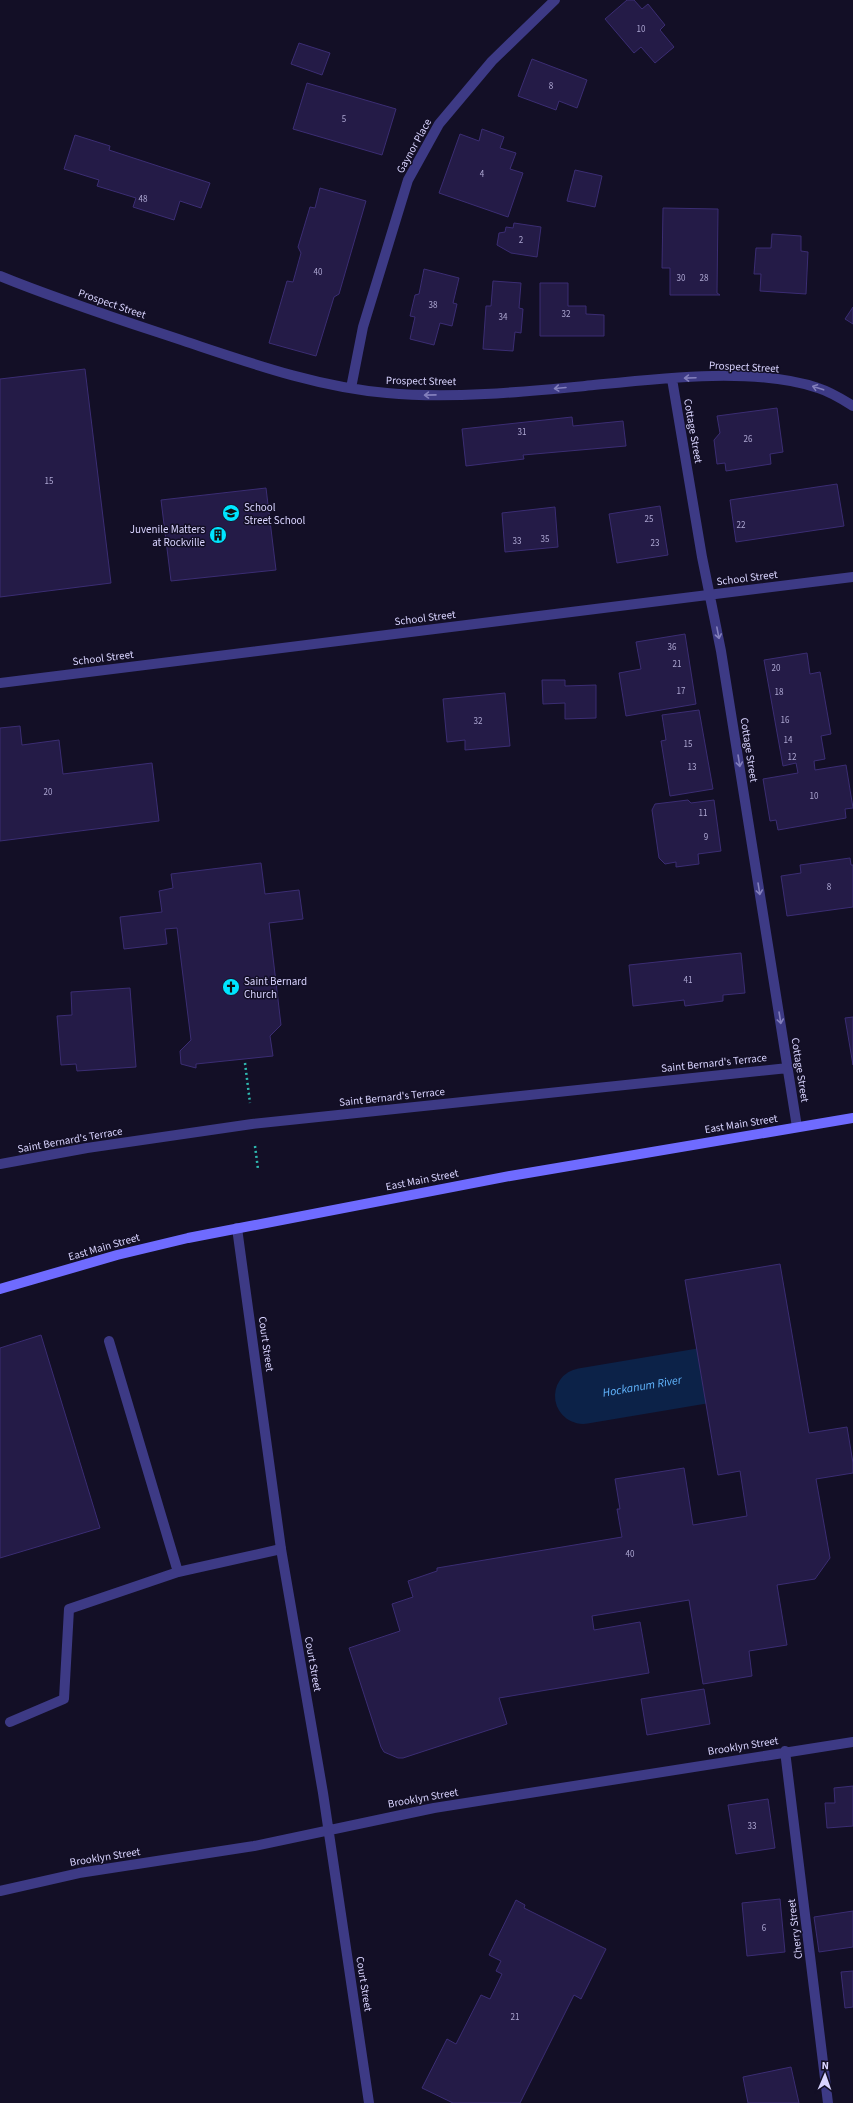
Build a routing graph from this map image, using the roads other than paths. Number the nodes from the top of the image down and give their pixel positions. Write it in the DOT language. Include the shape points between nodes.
graph roads {
  1 [pos="554,0"];
  2 [pos="0,276"];
  3 [pos="672,379"];
  4 [pos="350,388"];
  5 [pos="853,406"];
  6 [pos="853,577"];
  7 [pos="710,595"];
  8 [pos="0,683"];
  9 [pos="788,1068"];
  10 [pos="853,1118"];
  11 [pos="798,1127"];
  12 [pos="0,1164"];
  13 [pos="238,1228"];
  14 [pos="0,1289"];
  15 [pos="109,1341"];
  16 [pos="281,1549"];
  17 [pos="178,1572"];
  18 [pos="10,1722"];
  19 [pos="853,1742"];
  20 [pos="785,1751"];
  21 [pos="328,1830"];
  22 [pos="0,1890"];
  23 [pos="370,2103"];
  24 [pos="828,2103"];
  1 -- 4 [label="street, Gaynor Place" via="492,61 439,124 408,180 364,327"];
  2 -- 4 [label="street, Prospect Street" via="90,310 263,367"];
  3 -- 4 [label="street, Prospect Street, one-way" via="448,395 388,394"];
  5 -- 3 [label="street, Prospect Street, one-way" via="825,391 790,382 740,378"];
  3 -- 7 [label="street, Cottage Street"];
  6 -- 7 [label="street, School Street"];
  7 -- 8 [label="street, School Street"];
  7 -- 9 [label="street, Cottage Street, one-way" via="722,652"];
  9 -- 11 [label="street, Cottage Street"];
  9 -- 12 [label="street, Saint Bernard's Terrace" via="252,1124 87,1148"];
  10 -- 11 [label="main road, East Main Street"];
  11 -- 13 [label="main road, East Main Street" via="510,1176"];
  13 -- 14 [label="main road, East Main Street" via="147,1247"];
  13 -- 16 [label="street, Court Street"];
  15 -- 17 [label="street"];
  16 -- 17 [label="street"];
  16 -- 21 [label="street, Court Street"];
  17 -- 18 [label="street" via="69,1609 64,1699"];
  19 -- 20 [label="street, Brooklyn Street"];
  20 -- 21 [label="street, Brooklyn Street" via="434,1808"];
  20 -- 24 [label="street, Cherry Street"];
  21 -- 22 [label="street, Brooklyn Street" via="220,1852 79,1873"];
  21 -- 23 [label="street, Court Street"];
}
